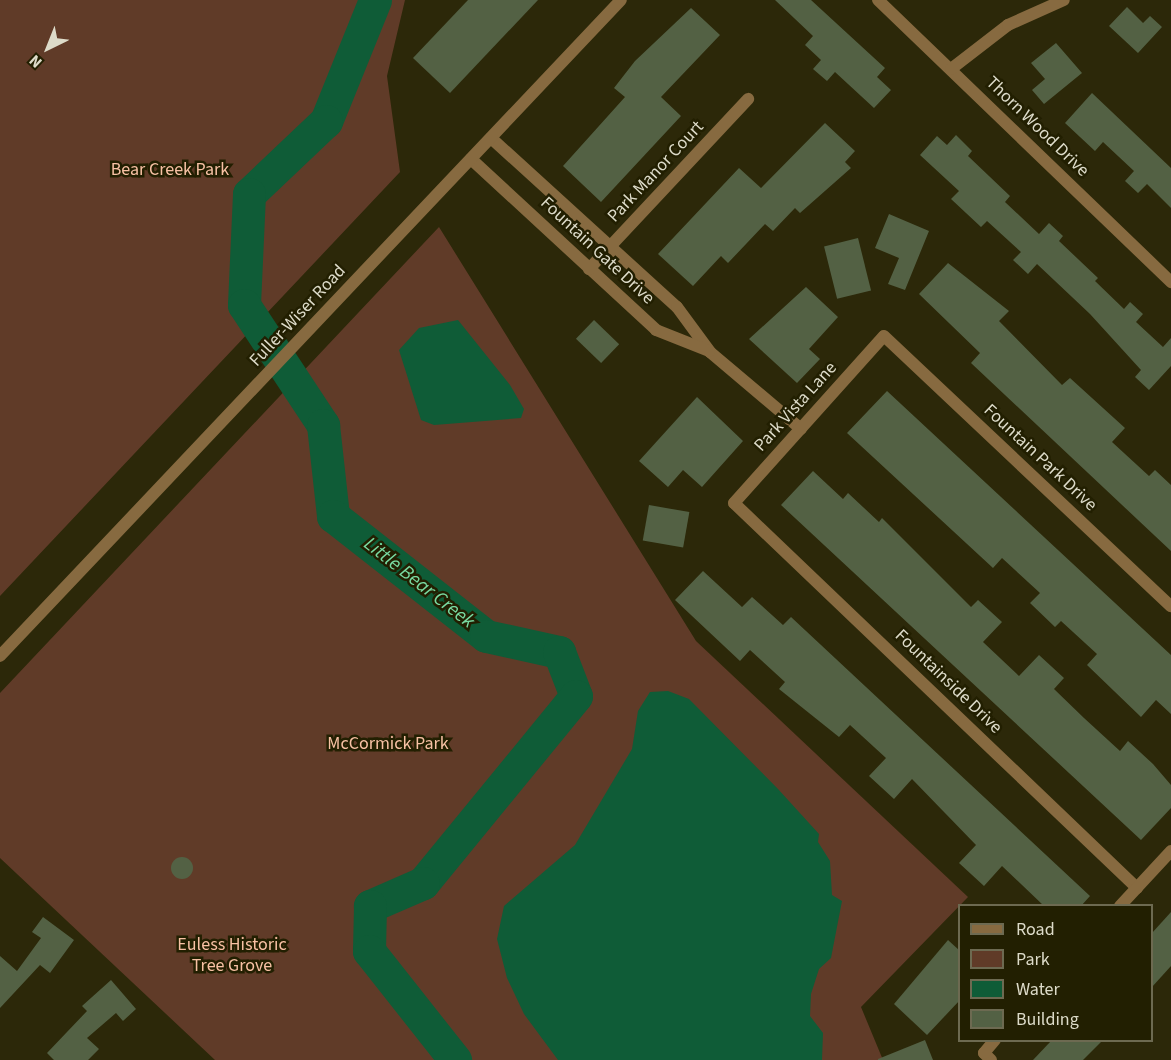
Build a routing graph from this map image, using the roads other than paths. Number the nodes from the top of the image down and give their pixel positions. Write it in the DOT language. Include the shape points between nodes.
graph roads {
  1 [pos="621,0"];
  2 [pos="878,0"];
  3 [pos="1064,0"];
  4 [pos="951,69"];
  5 [pos="748,99"];
  6 [pos="491,138"];
  7 [pos="471,159"];
  8 [pos="610,247"];
  9 [pos="589,269"];
  10 [pos="1171,282"];
  11 [pos="884,336"];
  12 [pos="710,352"];
  13 [pos="801,429"];
  14 [pos="734,503"];
  15 [pos="1171,606"];
  16 [pos="0,656"];
  17 [pos="1171,851"];
  18 [pos="1137,888"];
  19 [pos="1122,904"];
  20 [pos="994,1042"];
  21 [pos="987,1056"];
  1 -- 6 [label="street, Fuller-Wiser Road"];
  2 -- 4 [label="street, Thorn Wood Drive"];
  3 -- 4 [label="street" via="1008,25"];
  4 -- 10 [label="street, Thorn Wood Drive"];
  5 -- 8 [label="street, Park Manor Court"];
  6 -- 7 [label="street, Fuller-Wiser Road"];
  6 -- 8 [label="street, Fountain Gate Drive"];
  7 -- 9 [label="street, Fountain Gate Drive"];
  7 -- 16 [label="street, Fuller-Wiser Road"];
  8 -- 9 [label="street, Park Manor Court"];
  8 -- 12 [label="street, Fountain Gate Drive" via="677,307"];
  9 -- 12 [label="street, Fountain Gate Drive" via="657,330"];
  11 -- 13 [label="street, Park Vista Lane"];
  11 -- 15 [label="street, Fountain Park Drive"];
  12 -- 13 [label="street, Fountain Gate Drive"];
  13 -- 14 [label="street, Park Vista Lane"];
  14 -- 18 [label="street, Fountainside Drive"];
  17 -- 18 [label="street"];
  18 -- 19 [label="street"];
  20 -- 21 [label="street"];
}
